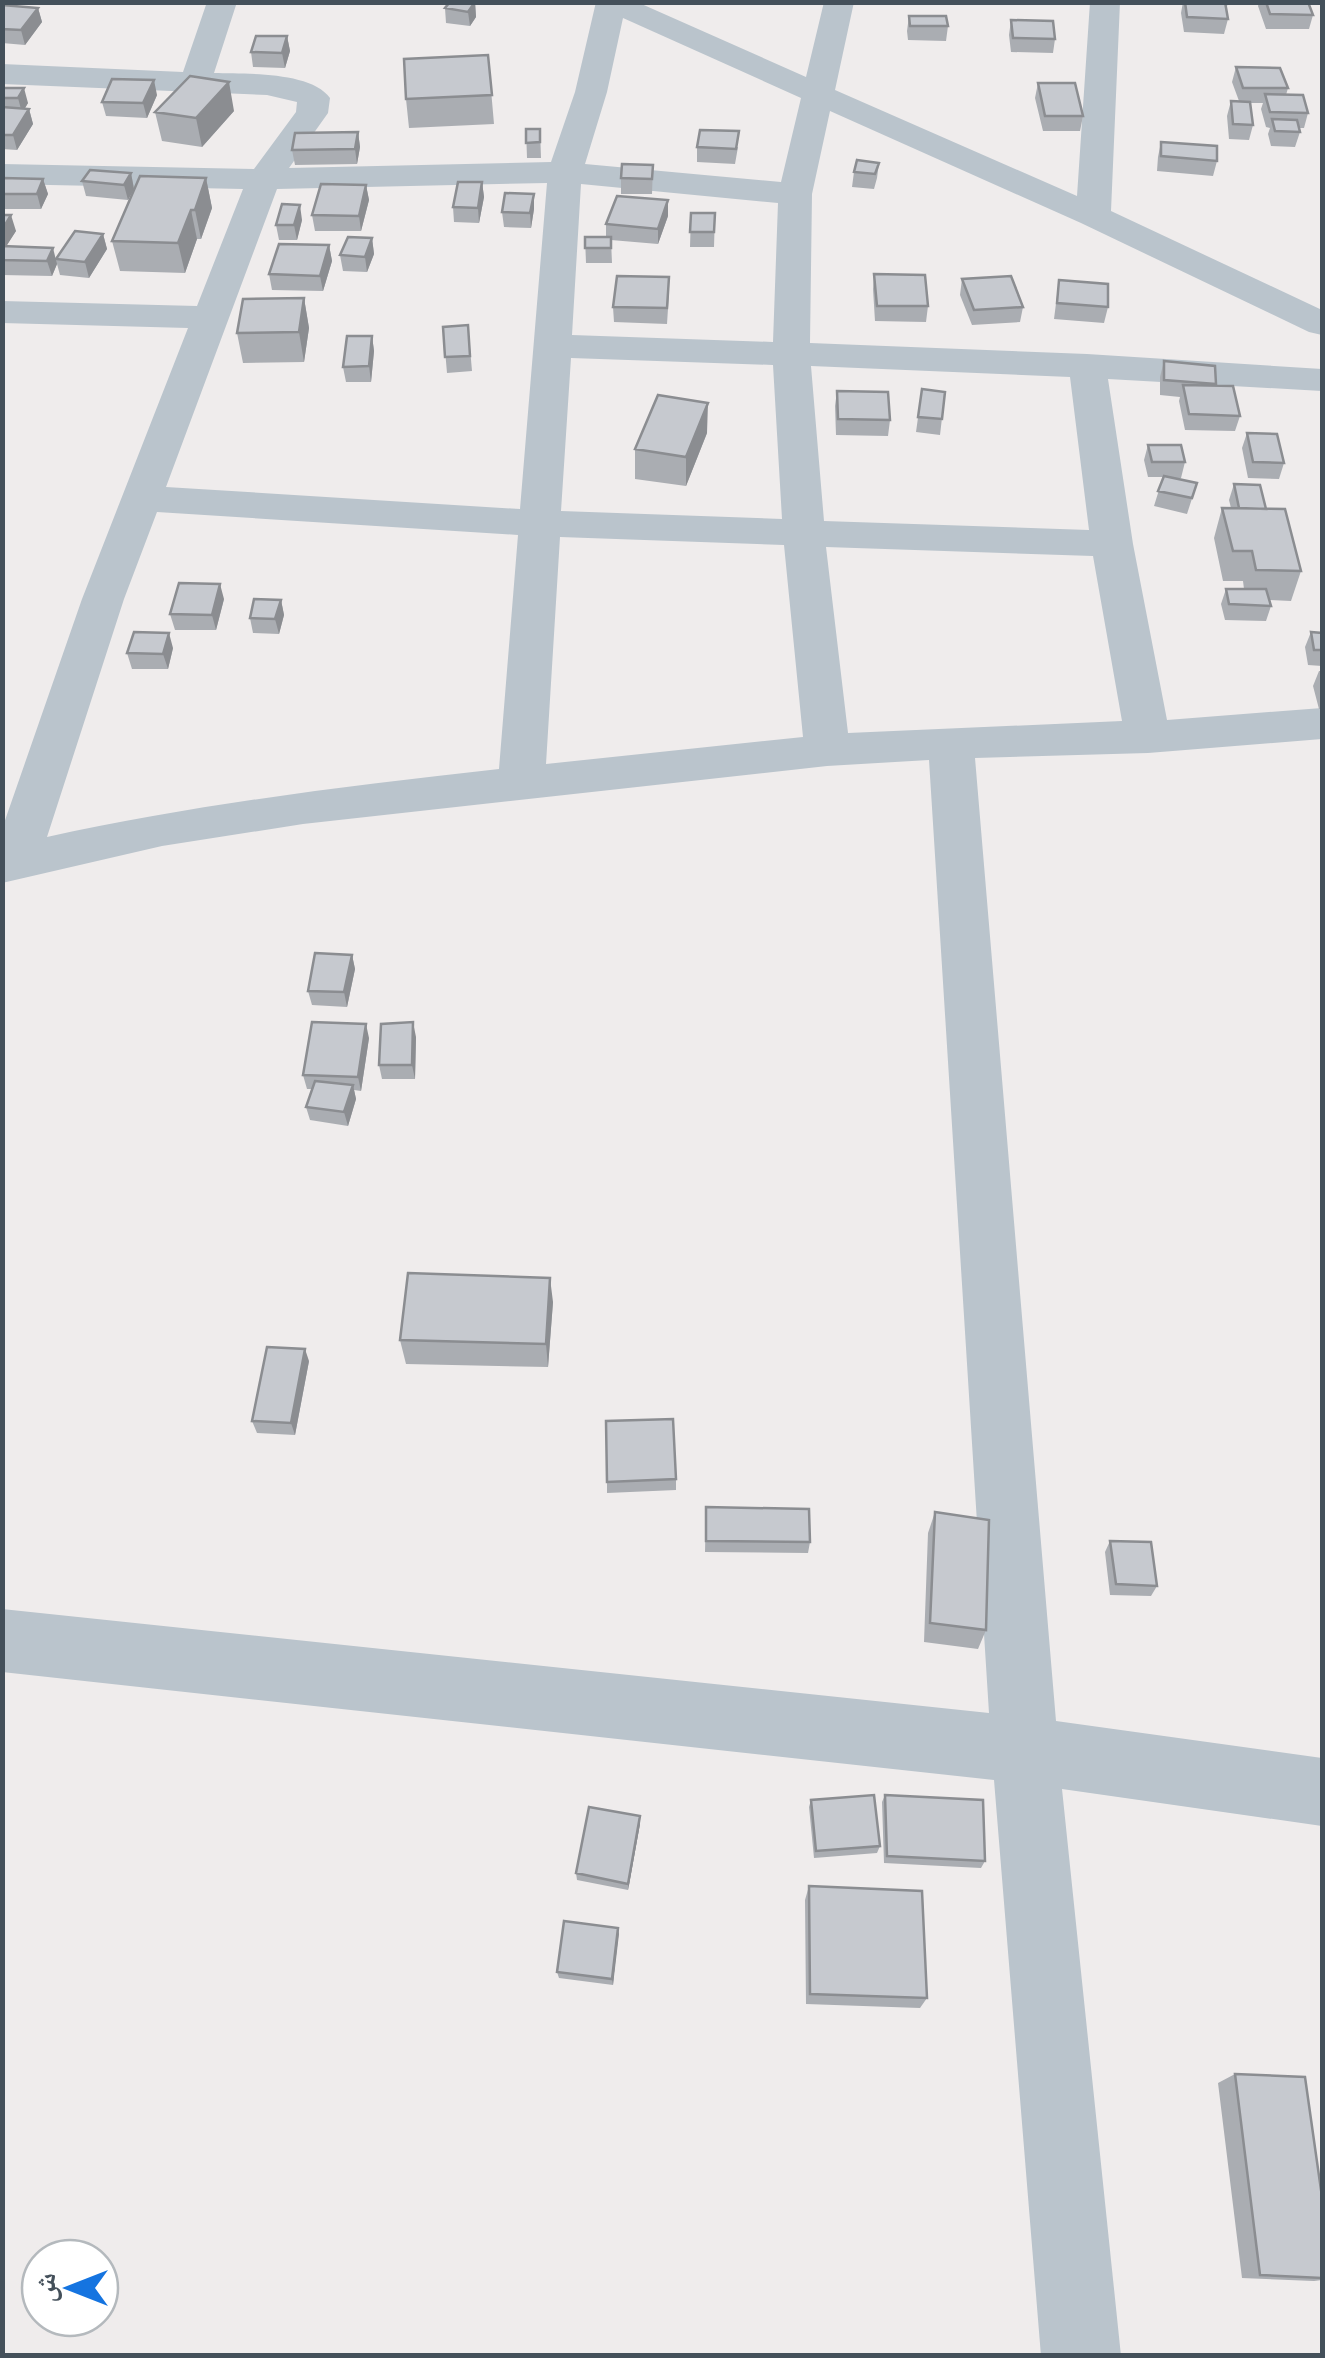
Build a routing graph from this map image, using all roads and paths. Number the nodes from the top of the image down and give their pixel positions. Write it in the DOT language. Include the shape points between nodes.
graph roads {
  1 [pos="222,2"];
  2 [pos="840,2"];
  3 [pos="1105,2"];
  4 [pos="2,74"];
  5 [pos="195,82"];
  6 [pos="817,95"];
  7 [pos="564,172"];
  8 [pos="2,174"];
  9 [pos="264,179"];
  10 [pos="795,194"];
  11 [pos="1093,216"];
  12 [pos="2,312"];
  13 [pos="213,318"];
  14 [pos="1322,324"];
  15 [pos="555,346"];
  16 [pos="791,353"];
  17 [pos="1087,365"];
  18 [pos="1322,380"];
  19 [pos="140,498"];
  20 [pos="537,523"];
  21 [pos="804,533"];
  22 [pos="1112,544"];
  23 [pos="1322,724"];
  24 [pos="1148,737"];
  25 [pos="951,744"];
  26 [pos="827,750"];
  27 [pos="520,785"];
  28 [pos="9,863"];
  29 [pos="2,1640"];
  30 [pos="1025,1750"];
  31 [pos="1322,1792"];
  32 [pos="1081,2356"];
  1 -- 5 [label="street"];
  2 -- 6 [label="street"];
  3 -- 11 [label="street"];
  4 -- 5 [label="street"];
  5 -- 9 [label="street" via="300,90 314,98 312,113"];
  6 -- 7 [label="street" via="611,2"];
  6 -- 10 [label="street"];
  6 -- 11 [label="street"];
  7 -- 9 [label="street"];
  7 -- 10 [label="street"];
  7 -- 15 [label="street"];
  8 -- 9 [label="street"];
  9 -- 13 [label="street"];
  10 -- 16 [label="street"];
  11 -- 14 [label="street"];
  12 -- 13 [label="street"];
  13 -- 19 [label="street"];
  15 -- 16 [label="street"];
  15 -- 20 [label="street"];
  16 -- 17 [label="street"];
  16 -- 21 [label="street"];
  17 -- 18 [label="street"];
  17 -- 22 [label="street"];
  19 -- 20 [label="street"];
  19 -- 28 [label="street"];
  20 -- 21 [label="street"];
  20 -- 27 [label="street"];
  21 -- 22 [label="street"];
  21 -- 26 [label="street"];
  22 -- 24 [label="street"];
  23 -- 24 [label="street"];
  24 -- 25 [label="street"];
  25 -- 26 [label="street"];
  25 -- 30 [label="street"];
  26 -- 27 [label="street"];
  27 -- 28 [label="street" via="303,807"];
  29 -- 30 [label="street"];
  30 -- 31 [label="street"];
  30 -- 32 [label="street"];
}
